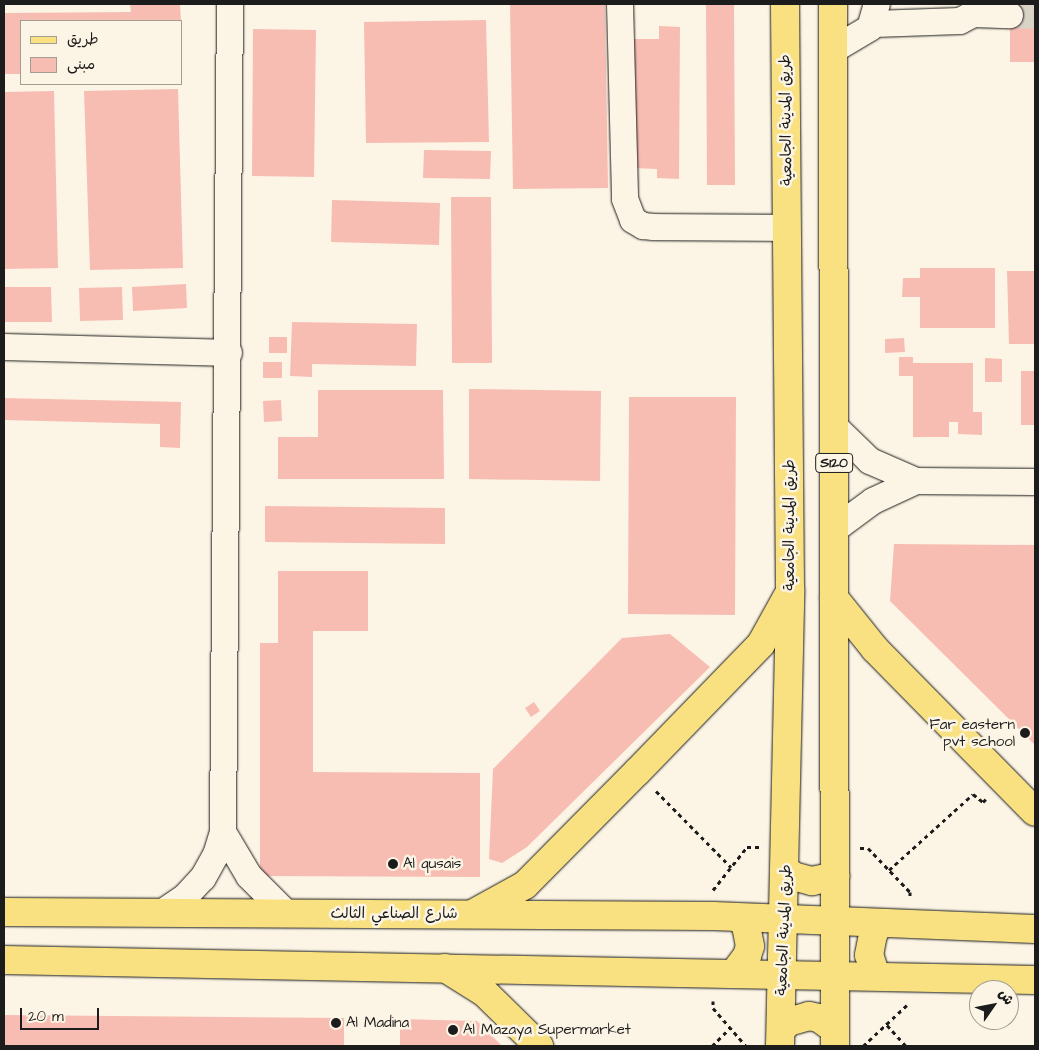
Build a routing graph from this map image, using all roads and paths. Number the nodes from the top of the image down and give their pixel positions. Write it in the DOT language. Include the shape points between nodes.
graph roads {
  1 [pos="230,4"];
  2 [pos="620,4"];
  3 [pos="785,4"];
  4 [pos="833,4"];
  5 [pos="976,9"];
  6 [pos="876,14"];
  7 [pos="1010,15"];
  8 [pos="833,50"];
  9 [pos="787,228"];
  10 [pos="4,347"];
  11 [pos="230,353"];
  12 [pos="834,426"];
  13 [pos="916,481"];
  14 [pos="1035,482"];
  15 [pos="835,529"];
  16 [pos="790,590"];
  17 [pos="834,598"];
  18 [pos="637,772"];
  19 [pos="1004,781"];
  20 [pos="1035,812"];
  21 [pos="223,832"];
  22 [pos="731,867"];
  23 [pos="785,869"];
  24 [pos="890,870"];
  25 [pos="835,876"];
  26 [pos="4,912"];
  27 [pos="163,912"];
  28 [pos="286,913"];
  29 [pos="470,914"];
  30 [pos="740,918"];
  31 [pos="784,920"];
  32 [pos="835,922"];
  33 [pos="880,924"];
  34 [pos="1035,929"];
  35 [pos="4,960"];
  36 [pos="444,967"];
  37 [pos="735,972"];
  38 [pos="782,974"];
  39 [pos="835,975"];
  40 [pos="876,976"];
  41 [pos="1035,980"];
  42 [pos="887,1025"];
  43 [pos="730,1028"];
  44 [pos="834,1037"];
  45 [pos="781,1038"];
  46 [pos="540,1046"];
  47 [pos="712,1046"];
  48 [pos="906,1046"];
  1 -- 11 [label="street"];
  2 -- 9 [label="street" via="626,199 627,210 633,220 654,228"];
  3 -- 9 [label="main road, طريق المدينة الجامعية"];
  4 -- 8 [label="main road, S120"];
  5 -- 6 [label="street" via="960,21"];
  5 -- 7 [label="street"];
  6 -- 8 [label="street"];
  8 -- 12 [label="main road, S120"];
  9 -- 16 [label="main road, طريق المدينة الجامعية"];
  10 -- 11 [label="street"];
  11 -- 21 [label="street"];
  12 -- 13 [label="street" via="870,461"];
  12 -- 15 [label="main road, S120"];
  13 -- 14 [label="street"];
  13 -- 15 [label="street" via="873,501"];
  15 -- 17 [label="main road, S120"];
  16 -- 18 [label="main road" via="761,644"];
  16 -- 23 [label="main road, طريق المدينة الجامعية"];
  17 -- 19 [label="main road" via="875,649"];
  17 -- 25 [label="main road, S120"];
  18 -- 22 [label="path"];
  18 -- 29 [label="main road" via="525,885"];
  19 -- 20 [label="main road"];
  19 -- 24 [label="path" via="983,802 973,794"];
  21 -- 27 [label="street" via="216,854 202,878 184,898"];
  21 -- 28 [label="street" via="249,876"];
  23 -- 25 [label="main road" via="793,876 812,882"];
  23 -- 31 [label="main road, طريق المدينة الجامعية"];
  25 -- 32 [label="main road, S120"];
  26 -- 27 [label="main road, شارع الصناعي الثالث"];
  27 -- 28 [label="main road, شارع الصناعي الثالث"];
  28 -- 29 [label="main road, شارع الصناعي الثالث"];
  29 -- 30 [label="main road, شارع الصناعي الثالث"];
  30 -- 31 [label="main road, شارع الصناعي الثالث"];
  30 -- 37 [label="main road" via="746,925 750,946 748,956"];
  31 -- 32 [label="main road, شارع الصناعي الثالث"];
  31 -- 38 [label="main road, طريق المدينة الجامعية"];
  32 -- 33 [label="main road, شارع الصناعي الثالث"];
  32 -- 39 [label="main road, S120"];
  33 -- 34 [label="main road, شارع الصناعي الثالث"];
  33 -- 40 [label="main road" via="873,934 869,955"];
  35 -- 36 [label="main road"];
  36 -- 37 [label="main road"];
  36 -- 46 [label="main road" via="486,993"];
  37 -- 38 [label="main road"];
  38 -- 39 [label="main road"];
  38 -- 45 [label="main road, طريق المدينة الجامعية"];
  39 -- 40 [label="main road"];
  39 -- 44 [label="main road, S120"];
  40 -- 41 [label="main road"];
  42 -- 48 [label="path"];
  43 -- 47 [label="path"];
  44 -- 45 [label="main road" via="819,1018 810,1016 788,1022"];
}
